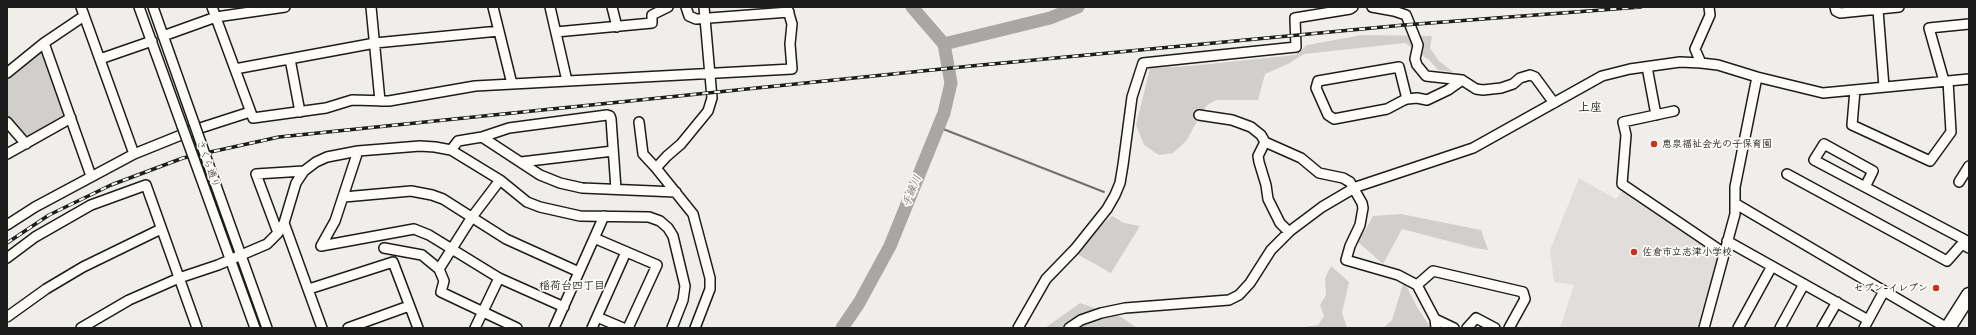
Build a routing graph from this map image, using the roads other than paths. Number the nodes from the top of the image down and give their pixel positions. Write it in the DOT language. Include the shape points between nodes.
graph roads {
  1 [pos="81,7"];
  2 [pos="139,7"];
  3 [pos="153,7"];
  4 [pos="212,7"];
  5 [pos="285,7"];
  6 [pos="371,7"];
  7 [pos="493,7"];
  8 [pos="550,7"];
  9 [pos="612,7"];
  10 [pos="668,7"];
  11 [pos="686,7"];
  12 [pos="704,7"];
  13 [pos="1353,7"];
  14 [pos="1372,7"];
  15 [pos="1835,7"];
  16 [pos="1899,7"];
  17 [pos="788,9"];
  18 [pos="1878,10"];
  19 [pos="1710,11"];
  20 [pos="84,16"];
  21 [pos="216,17"];
  22 [pos="705,18"];
  23 [pos="1969,24"];
  24 [pos="617,27"];
  25 [pos="499,31"];
  26 [pos="556,32"];
  27 [pos="163,36"];
  28 [pos="152,40"];
  29 [pos="44,43"];
  30 [pos="375,43"];
  31 [pos="100,59"];
  32 [pos="290,59"];
  33 [pos="1701,63"];
  34 [pos="1646,67"];
  35 [pos="235,69"];
  36 [pos="8,72"];
  37 [pos="710,73"];
  38 [pos="1757,77"];
  39 [pos="1969,79"];
  40 [pos="1462,80"];
  41 [pos="567,81"];
  42 [pos="1946,81"];
  43 [pos="512,84"];
  44 [pos="1884,87"];
  45 [pos="1855,90"];
  46 [pos="380,100"];
  47 [pos="1407,100"];
  48 [pos="1554,103"];
  49 [pos="1674,111"];
  50 [pos="250,112"];
  51 [pos="300,112"];
  52 [pos="1199,115"];
  53 [pos="1656,115"];
  54 [pos="71,118"];
  55 [pos="7,122"];
  56 [pos="639,122"];
  57 [pos="482,137"];
  58 [pos="1265,142"];
  59 [pos="26,144"];
  60 [pos="451,150"];
  61 [pos="358,151"];
  62 [pos="613,151"];
  63 [pos="7,154"];
  64 [pos="134,154"];
  65 [pos="520,162"];
  66 [pos="1969,166"];
  67 [pos="656,168"];
  68 [pos="304,171"];
  69 [pos="1787,174"];
  70 [pos="91,176"];
  71 [pos="500,180"];
  72 [pos="1959,182"];
  73 [pos="1865,187"];
  74 [pos="1354,188"];
  75 [pos="616,189"];
  76 [pos="676,192"];
  77 [pos="344,197"];
  78 [pos="1736,204"];
  79 [pos="604,216"];
  80 [pos="472,217"];
  81 [pos="284,223"];
  82 [pos="7,225"];
  83 [pos="161,229"];
  84 [pos="1289,232"];
  85 [pos="278,233"];
  86 [pos="594,238"];
  87 [pos="1728,241"];
  88 [pos="1969,242"];
  89 [pos="384,248"];
  90 [pos="1969,248"];
  91 [pos="451,249"];
  92 [pos="626,252"];
  93 [pos="1724,253"];
  94 [pos="241,255"];
  95 [pos="7,258"];
  96 [pos="230,260"];
  97 [pos="1772,266"];
  98 [pos="439,269"];
  99 [pos="579,272"];
  100 [pos="179,278"];
  101 [pos="499,278"];
  102 [pos="1804,284"];
  103 [pos="1416,285"];
  104 [pos="309,289"];
  105 [pos="1884,291"];
  106 [pos="1969,295"];
  107 [pos="1836,302"];
  108 [pos="409,306"];
  109 [pos="564,307"];
  110 [pos="483,312"];
  111 [pos="7,317"];
  112 [pos="597,317"];
  113 [pos="1435,323"];
  114 [pos="1866,324"];
  115 [pos="362,326"];
  116 [pos="81,328"];
  117 [pos="197,328"];
  118 [pos="255,328"];
  119 [pos="267,328"];
  120 [pos="322,328"];
  121 [pos="348,328"];
  122 [pos="418,328"];
  123 [pos="476,328"];
  124 [pos="515,328"];
  125 [pos="554,328"];
  126 [pos="592,328"];
  127 [pos="623,328"];
  128 [pos="628,328"];
  129 [pos="672,328"];
  130 [pos="695,328"];
  131 [pos="1018,328"];
  132 [pos="1069,328"];
  133 [pos="1454,328"];
  134 [pos="1467,328"];
  135 [pos="1495,328"];
  136 [pos="1509,328"];
  137 [pos="1704,328"];
  138 [pos="1738,328"];
  139 [pos="1780,328"];
  140 [pos="1822,328"];
  141 [pos="1948,328"];
  1 -- 20 [label="street"];
  2 -- 28 [label="street, さくら通り"];
  3 -- 27 [label="street, さくら通り"];
  4 -- 21 [label="street"];
  5 -- 21 [label="street"];
  6 -- 30 [label="street"];
  7 -- 25 [label="street"];
  8 -- 26 [label="street"];
  9 -- 24 [label="street"];
  10 -- 24 [label="street" via="652,15 652,23"];
  11 -- 22 [label="street" via="689,16 696,19"];
  12 -- 22 [label="street"];
  13 -- 131 [label="street" via="1295,18 1296,47 1143,63 1132,97 1120,183 1115,195 1079,244 1046,279"];
  14 -- 40 [label="street" via="1406,15 1418,45 1415,58 1421,72 1426,76"];
  15 -- 18 [label="street" via="1836,12 1840,13"];
  16 -- 18 [label="street"];
  17 -- 22 [label="street"];
  17 -- 37 [label="street" via="792,24 792,69"];
  18 -- 44 [label="street"];
  19 -- 33 [label="street" via="1694,49"];
  20 -- 29 [label="street"];
  20 -- 31 [label="street"];
  21 -- 27 [label="street"];
  21 -- 35 [label="street"];
  22 -- 37 [label="street"];
  23 -- 42 [label="street" via="1930,28"];
  24 -- 26 [label="street"];
  25 -- 30 [label="street"];
  25 -- 43 [label="street"];
  26 -- 41 [label="street"];
  27 -- 94 [label="street, さくら通り, bridge"];
  28 -- 31 [label="street"];
  28 -- 96 [label="street, さくら通り, bridge"];
  29 -- 36 [label="street"];
  29 -- 54 [label="street"];
  30 -- 32 [label="street"];
  30 -- 46 [label="street"];
  31 -- 64 [label="street"];
  32 -- 35 [label="street"];
  32 -- 51 [label="street"];
  33 -- 34 [label="street" via="1680,62"];
  33 -- 38 [label="street" via="1718,65"];
  34 -- 48 [label="street" via="1602,76"];
  34 -- 53 [label="street"];
  35 -- 50 [label="street"];
  37 -- 41 [label="street"];
  37 -- 67 [label="street" via="712,98 708,111 681,144"];
  38 -- 45 [label="street" via="1823,93"];
  38 -- 78 [label="street" via="1735,186"];
  39 -- 42 [label="street"];
  40 -- 47 [label="street" via="1427,100"];
  40 -- 48 [label="street" via="1476,89 1483,90 1501,88 1530,75 1535,77"];
  41 -- 43 [label="street"];
  42 -- 44 [label="street"];
  42 -- 45 [label="street" via="1951,132 1930,161 1852,125"];
  43 -- 46 [label="street" via="464,87"];
  44 -- 45 [label="street"];
  46 -- 51 [label="street" via="352,100"];
  47 -- 47 [label="street" via="1387,109 1334,118 1328,116 1316,88 1318,81 1399,66"];
  48 -- 74 [label="street" via="1473,148"];
  49 -- 53 [label="street"];
  50 -- 51 [label="street" via="253,118"];
  50 -- 64 [label="street" via="191,131"];
  52 -- 58 [label="street" via="1232,120 1251,127"];
  53 -- 93 [label="street" via="1623,122 1626,135 1622,184"];
  54 -- 59 [label="street"];
  54 -- 70 [label="street"];
  55 -- 59 [label="street"];
  56 -- 67 [label="street" via="642,154"];
  57 -- 60 [label="street" via="458,141"];
  57 -- 62 [label="street" via="509,128 607,115 611,119"];
  57 -- 65 [label="street"];
  58 -- 74 [label="street" via="1301,158 1319,173 1343,178"];
  58 -- 84 [label="street" via="1258,156 1268,199 1280,223"];
  59 -- 63 [label="street"];
  60 -- 61 [label="street" via="420,146"];
  60 -- 71 [label="street"];
  61 -- 68 [label="street" via="327,157"];
  61 -- 77 [label="street"];
  62 -- 65 [label="street"];
  62 -- 75 [label="street"];
  64 -- 70 [label="street"];
  65 -- 75 [label="street" via="540,175 566,185"];
  66 -- 72 [label="street"];
  67 -- 76 [label="street"];
  68 -- 81 [label="street" via="293,190"];
  68 -- 85 [label="street" via="256,174"];
  69 -- 90 [label="street" via="1947,261 1962,244"];
  70 -- 82 [label="street"];
  71 -- 79 [label="street" via="527,202 540,207 580,216"];
  71 -- 80 [label="street"];
  73 -- 73 [label="street" via="1873,170 1824,144 1814,160"];
  73 -- 88 [label="street"];
  74 -- 84 [label="street"];
  74 -- 103 [label="street" via="1363,208 1360,225 1346,260 1393,273"];
  75 -- 76 [label="street"];
  76 -- 130 [label="street" via="693,214 710,278 710,289"];
  77 -- 80 [label="street" via="411,191 443,199"];
  77 -- 91 [label="street" via="335,221 321,246 414,229 429,234"];
  78 -- 87 [label="street"];
  78 -- 105 [label="street"];
  79 -- 86 [label="street"];
  79 -- 129 [label="street" via="649,217 660,221 673,236 685,286 683,300"];
  80 -- 91 [label="street"];
  80 -- 99 [label="street" via="506,239"];
  81 -- 85 [label="street"];
  81 -- 104 [label="street"];
  83 -- 95 [label="street" via="146,185 91,205 35,237"];
  83 -- 100 [label="street"];
  83 -- 111 [label="street" via="83,267"];
  84 -- 132 [label="street" via="1271,250 1250,283 1239,295 1228,300 1125,308 1081,320"];
  85 -- 94 [label="street" via="267,244"];
  86 -- 92 [label="street"];
  86 -- 99 [label="street"];
  87 -- 93 [label="street"];
  87 -- 97 [label="street"];
  89 -- 98 [label="street" via="422,255"];
  91 -- 98 [label="street"];
  91 -- 101 [label="street"];
  92 -- 112 [label="street"];
  92 -- 128 [label="street" via="657,266"];
  93 -- 137 [label="street"];
  94 -- 96 [label="street"];
  94 -- 119 [label="street, さくら通り"];
  96 -- 100 [label="street"];
  96 -- 118 [label="street, さくら通り"];
  97 -- 102 [label="street"];
  97 -- 138 [label="street"];
  98 -- 110 [label="street" via="444,281 441,292"];
  99 -- 109 [label="street"];
  100 -- 116 [label="street" via="129,300"];
  100 -- 117 [label="street"];
  101 -- 109 [label="street"];
  101 -- 110 [label="street"];
  102 -- 107 [label="street"];
  102 -- 139 [label="street"];
  103 -- 113 [label="street"];
  103 -- 136 [label="street" via="1433,271 1523,292 1525,299"];
  104 -- 108 [label="street" via="393,262"];
  104 -- 120 [label="street"];
  105 -- 114 [label="street"];
  105 -- 141 [label="street"];
  106 -- 141 [label="highway"];
  107 -- 114 [label="street"];
  107 -- 140 [label="street"];
  108 -- 115 [label="street"];
  108 -- 122 [label="street"];
  109 -- 125 [label="street"];
  110 -- 123 [label="street"];
  110 -- 124 [label="street"];
  112 -- 126 [label="street"];
  112 -- 127 [label="street"];
  113 -- 133 [label="street"];
  115 -- 121 [label="street"];
  134 -- 135 [label="street" via="1476,318"];
}
